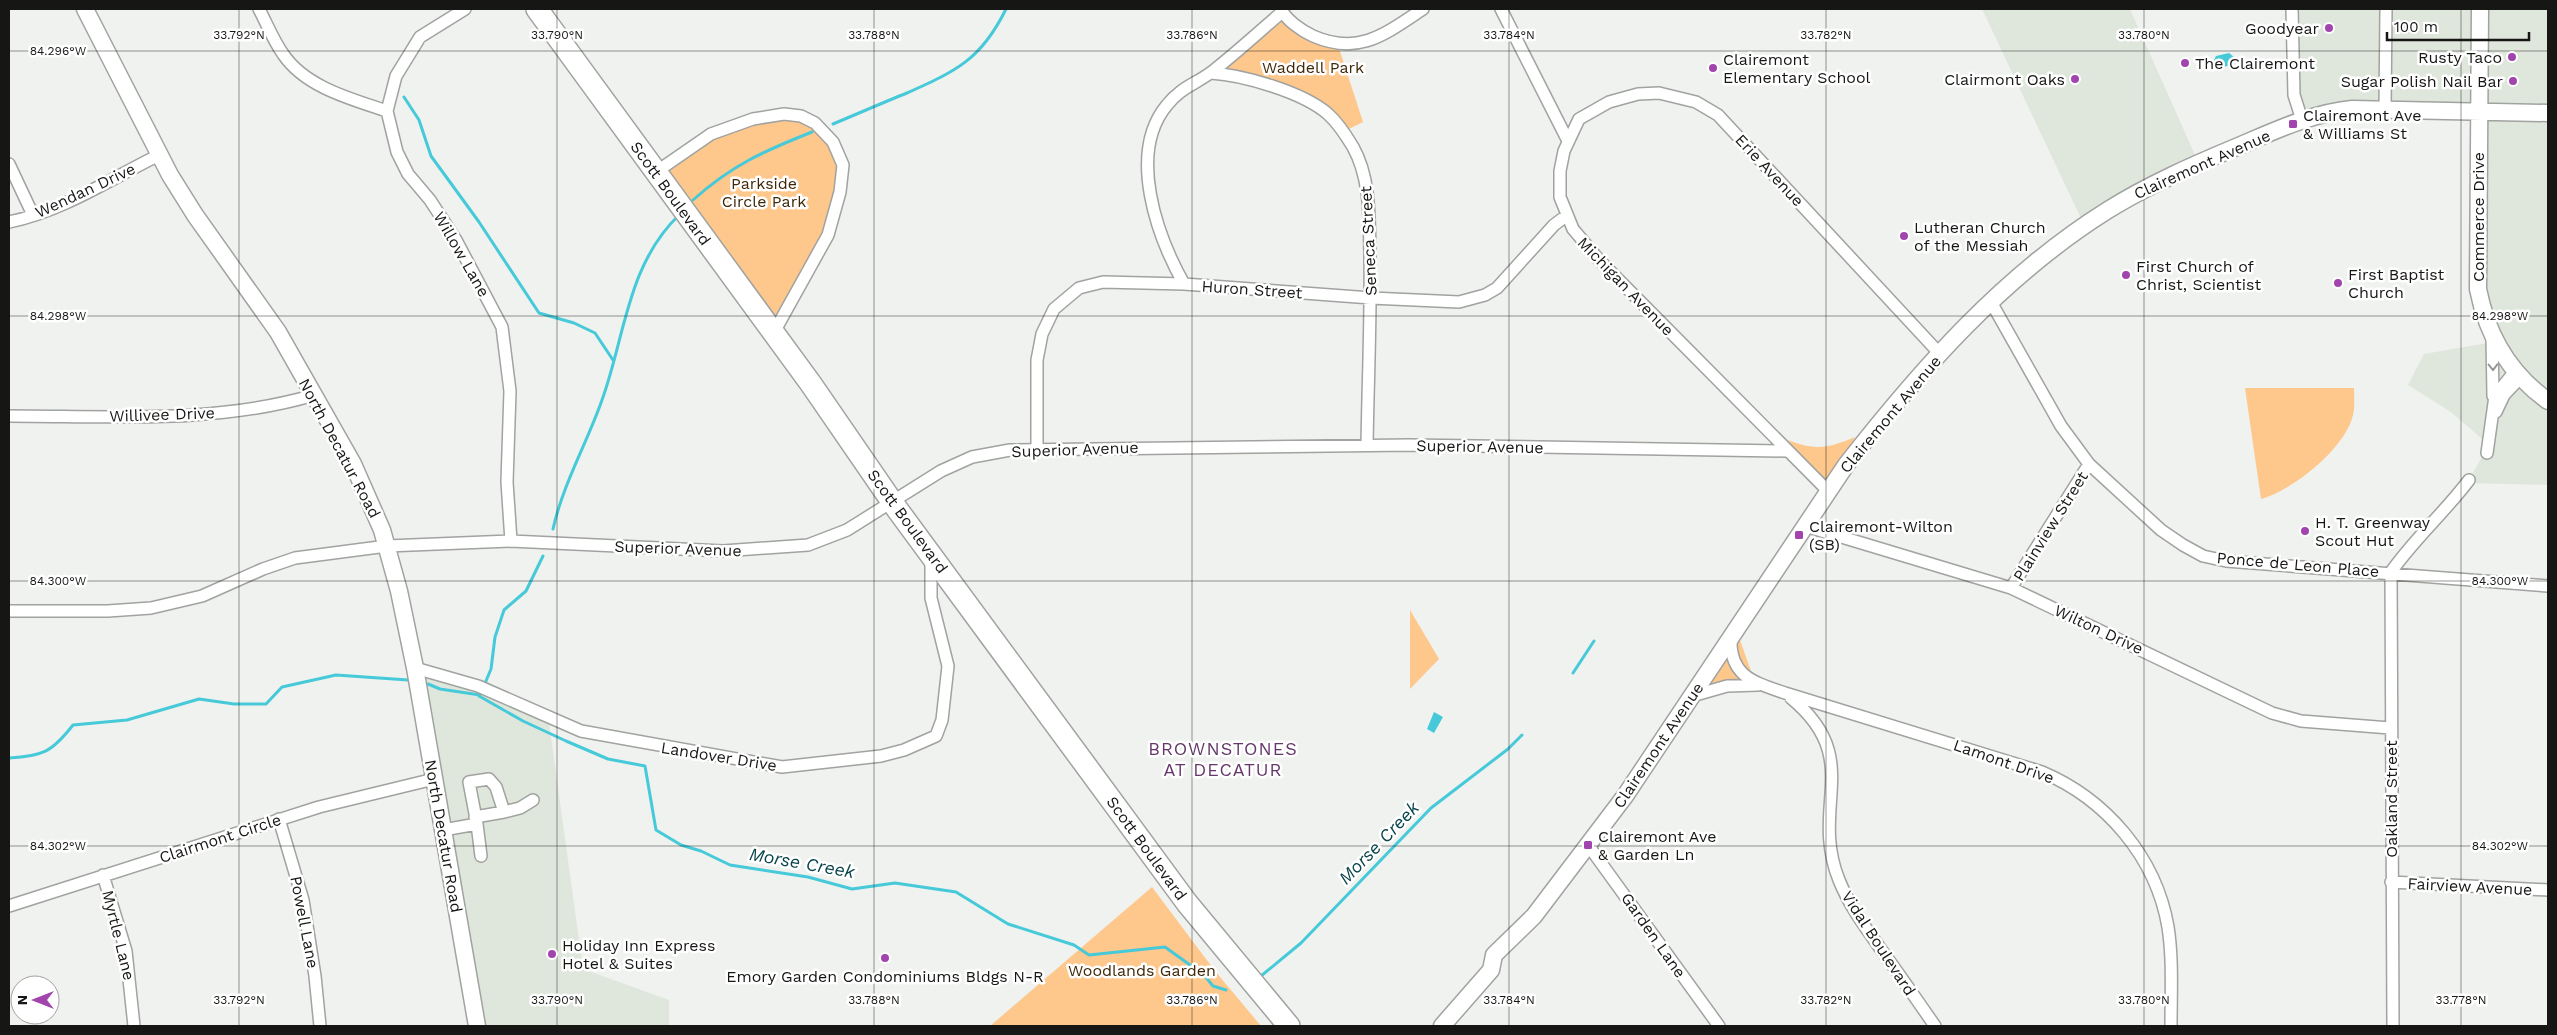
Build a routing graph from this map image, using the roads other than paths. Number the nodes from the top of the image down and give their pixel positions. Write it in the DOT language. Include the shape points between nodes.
graph roads {
  1 [pos="85,9"];
  2 [pos="259,9"];
  3 [pos="465,9"];
  4 [pos="537,9"];
  5 [pos="1423,9"];
  6 [pos="1501,9"];
  7 [pos="2292,9"];
  8 [pos="2386,9"];
  9 [pos="2480,9"];
  10 [pos="1281,10"];
  11 [pos="1211,73"];
  12 [pos="2385,109"];
  13 [pos="387,111"];
  14 [pos="2478,112"];
  15 [pos="2548,113"];
  16 [pos="2302,120"];
  17 [pos="1568,141"];
  18 [pos="159,155"];
  19 [pos="9,164"];
  20 [pos="656,172"];
  21 [pos="33,216"];
  22 [pos="1566,216"];
  23 [pos="9,222"];
  24 [pos="1184,284"];
  25 [pos="1371,298"];
  26 [pos="1991,302"];
  27 [pos="2492,333"];
  28 [pos="773,334"];
  29 [pos="1940,354"];
  30 [pos="2518,374"];
  31 [pos="314,395"];
  32 [pos="2493,401"];
  33 [pos="2548,401"];
  34 [pos="9,416"];
  35 [pos="2493,420"];
  36 [pos="1367,445"];
  37 [pos="1037,448"];
  38 [pos="1786,451"];
  39 [pos="2487,453"];
  40 [pos="2089,464"];
  41 [pos="2469,480"];
  42 [pos="1828,491"];
  43 [pos="892,501"];
  44 [pos="1805,526"];
  45 [pos="511,542"];
  46 [pos="387,546"];
  47 [pos="931,554"];
  48 [pos="2392,572"];
  49 [pos="2548,586"];
  50 [pos="2011,588"];
  51 [pos="9,611"];
  52 [pos="1731,637"];
  53 [pos="415,668"];
  54 [pos="1772,688"];
  55 [pos="1785,693"];
  56 [pos="1692,696"];
  57 [pos="2390,728"];
  58 [pos="434,779"];
  59 [pos="533,800"];
  60 [pos="504,812"];
  61 [pos="280,819"];
  62 [pos="476,821"];
  63 [pos="443,830"];
  64 [pos="1588,845"];
  65 [pos="482,856"];
  66 [pos="103,875"];
  67 [pos="2392,882"];
  68 [pos="2548,890"];
  69 [pos="9,906"];
  70 [pos="134,1026"];
  71 [pos="320,1026"];
  72 [pos="477,1026"];
  73 [pos="1289,1026"];
  74 [pos="1442,1026"];
  75 [pos="1719,1026"];
  76 [pos="1935,1026"];
  77 [pos="2171,1026"];
  78 [pos="2393,1026"];
  1 -- 18 [label="main road, North Decatur Road"];
  2 -- 13 [label="street" via="283,55 308,80"];
  3 -- 13 [label="street, Willow Lane" via="420,37 396,76"];
  4 -- 20 [label="highway, Scott Boulevard"];
  5 -- 10 [label="street" via="1379,36 1349,46 1327,42 1305,32"];
  6 -- 17 [label="street"];
  7 -- 16 [label="street" via="2294,95"];
  8 -- 12 [label="street"];
  9 -- 14 [label="main road, Commerce Drive"];
  10 -- 11 [label="street"];
  11 -- 24 [label="street" via="1187,85 1167,104 1156,121 1150,142 1147,169 1152,203 1161,236"];
  11 -- 25 [label="street, Seneca Street" via="1254,81 1294,94 1327,114 1353,148 1366,185"];
  12 -- 14 [label="main road, Clairemont Avenue"];
  12 -- 16 [label="main road, Clairemont Avenue" via="2336,110"];
  13 -- 45 [label="street, Willow Lane" via="397,152 408,174 456,240 502,327 510,391 507,482"];
  14 -- 15 [label="main road, Clairemont Avenue"];
  14 -- 27 [label="main road, Commerce Drive" via="2478,279 2482,307"];
  16 -- 26 [label="main road, Clairemont Avenue" via="2202,161 2133,195 2060,243"];
  17 -- 22 [label="street, Michigan Avenue" via="1560,179 1560,197"];
  17 -- 29 [label="street, Erie Avenue" via="1579,119 1609,102 1638,94 1659,93 1696,102 1718,115"];
  18 -- 21 [label="street, Wendan Drive" via="101,186"];
  18 -- 31 [label="main road, North Decatur Road" via="195,216 278,332"];
  19 -- 21 [label="street"];
  20 -- 28 [label="highway, Scott Boulevard"];
  20 -- 28 [label="street" via="711,134 753,119 784,114 801,116 815,123 833,142 843,165 840,192 828,235"];
  21 -- 23 [label="street, Wendan Drive"];
  22 -- 25 [label="street, Huron Street" via="1506,279 1485,295 1459,302"];
  22 -- 38 [label="street, Michigan Avenue" via="1580,240"];
  24 -- 25 [label="street, Huron Street"];
  24 -- 37 [label="street, Huron Street" via="1103,282 1078,288 1054,309 1042,334 1037,360"];
  25 -- 36 [label="street, Seneca Street"];
  26 -- 29 [label="main road, Clairemont Avenue"];
  26 -- 40 [label="street, Ponce de Leon Place" via="2061,426"];
  27 -- 30 [label="main road, Commerce Drive"];
  27 -- 32 [label="street, one-way"];
  28 -- 43 [label="highway, Scott Boulevard"];
  29 -- 42 [label="main road, Clairemont Avenue" via="1883,418"];
  30 -- 32 [label="street" via="2498,389"];
  30 -- 33 [label="main road, Commerce Drive"];
  30 -- 35 [label="street"];
  31 -- 34 [label="street, Willivee Drive" via="279,404 204,415"];
  31 -- 46 [label="main road, North Decatur Road" via="362,484"];
  32 -- 35 [label="street"];
  35 -- 39 [label="street"];
  36 -- 37 [label="street, Superior Avenue"];
  36 -- 38 [label="street, Superior Avenue"];
  37 -- 43 [label="street, Superior Avenue" via="972,457 941,471"];
  38 -- 42 [label="street, Michigan Avenue"];
  40 -- 48 [label="street, Ponce de Leon Place" via="2161,530 2203,556 2270,565"];
  40 -- 50 [label="street, Plainview Street"];
  41 -- 48 [label="street"];
  42 -- 44 [label="main road, Clairemont Avenue"];
  43 -- 45 [label="street, Superior Avenue" via="847,530 808,545 723,551"];
  43 -- 47 [label="highway, Scott Boulevard"];
  44 -- 50 [label="street, Wilton Drive"];
  44 -- 52 [label="main road, Clairemont Avenue"];
  45 -- 46 [label="street, Superior Avenue"];
  46 -- 51 [label="street, Superior Avenue" via="294,558 202,596 151,608"];
  46 -- 53 [label="main road, North Decatur Road"];
  47 -- 53 [label="street, Landover Drive" via="931,598 948,666 942,720 936,736 881,756 782,767 628,740 572,729 478,686"];
  47 -- 73 [label="highway, Scott Boulevard" via="1187,903"];
  48 -- 49 [label="street, Ponce de Leon Place"];
  48 -- 57 [label="street, Oakland Street"];
  50 -- 57 [label="street, Wilton Drive" via="2272,713 2300,721"];
  52 -- 54 [label="street, Lamont Drive" via="1732,656 1738,670"];
  52 -- 56 [label="main road, Clairemont Avenue"];
  53 -- 58 [label="main road, North Decatur Road"];
  54 -- 55 [label="street, Lamont Drive"];
  54 -- 56 [label="street" via="1738,685"];
  55 -- 76 [label="street, Vidal Boulevard" via="1812,716 1829,748 1832,772 1829,840 1843,889 1858,917"];
  55 -- 77 [label="street, Lamont Drive" via="2023,766 2068,784 2092,802 2134,845 2162,902 2171,952"];
  56 -- 64 [label="main road, Clairemont Avenue"];
  57 -- 67 [label="street, Oakland Street"];
  58 -- 61 [label="street, Clairmont Circle"];
  58 -- 63 [label="main road, North Decatur Road"];
  59 -- 60 [label="street"];
  60 -- 62 [label="street"];
  60 -- 62 [label="street" via="496,787 489,779 469,782"];
  61 -- 66 [label="street, Clairmont Circle"];
  61 -- 71 [label="street, Powell Lane" via="303,900"];
  62 -- 63 [label="street"];
  62 -- 65 [label="street"];
  63 -- 72 [label="main road, North Decatur Road"];
  64 -- 74 [label="main road, Clairemont Avenue" via="1534,916 1494,955 1490,970"];
  64 -- 75 [label="street, Garden Lane"];
  66 -- 69 [label="street, Clairmont Circle"];
  66 -- 70 [label="street, Myrtle Lane" via="126,951"];
  67 -- 68 [label="street, Fairview Avenue"];
  67 -- 78 [label="street, Oakland Street"];
}
